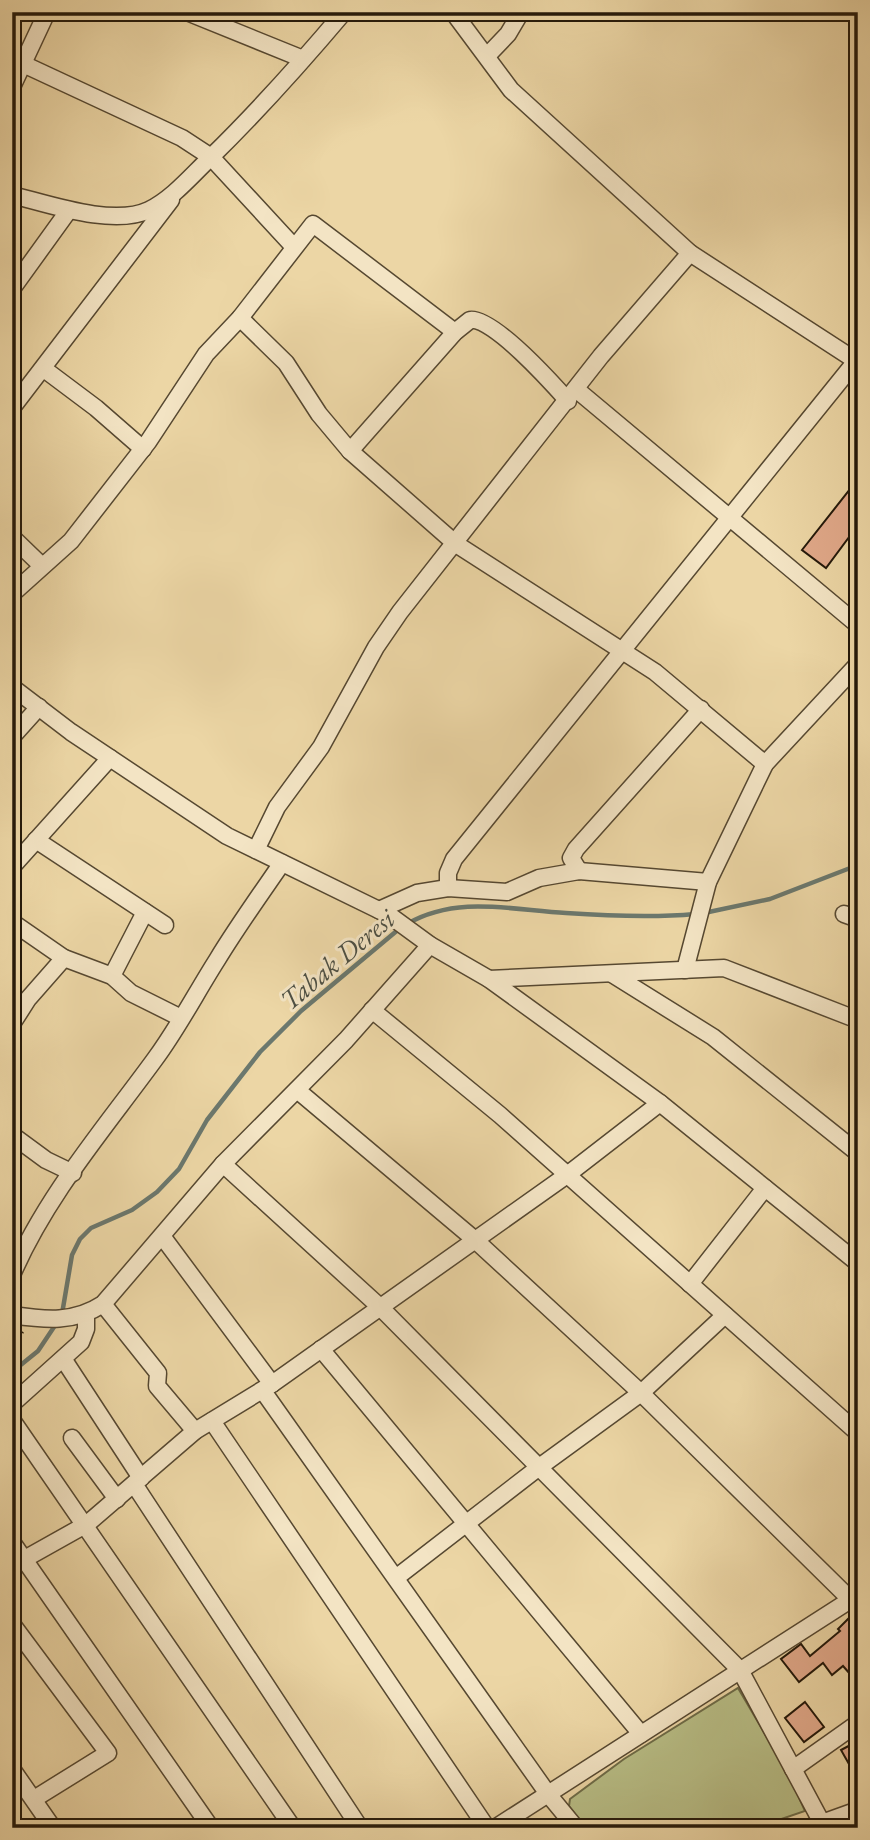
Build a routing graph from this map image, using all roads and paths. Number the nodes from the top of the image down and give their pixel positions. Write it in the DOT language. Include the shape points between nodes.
graph roads {
  1 [pos="47,12"];
  2 [pos="187,12"];
  3 [pos="344,12"];
  4 [pos="453,12"];
  5 [pos="521,12"];
  6 [pos="487,56"];
  7 [pos="303,59"];
  8 [pos="23,64"];
  9 [pos="12,87"];
  10 [pos="211,157"];
  11 [pos="181,186"];
  12 [pos="12,195"];
  13 [pos="69,210"];
  14 [pos="294,247"];
  15 [pos="690,253"];
  16 [pos="12,289"];
  17 [pos="240,318"];
  18 [pos="455,332"];
  19 [pos="857,362"];
  20 [pos="44,369"];
  21 [pos="572,395"];
  22 [pos="12,408"];
  23 [pos="143,449"];
  24 [pos="351,451"];
  25 [pos="728,519"];
  26 [pos="12,537"];
  27 [pos="456,544"];
  28 [pos="41,565"];
  29 [pos="12,594"];
  30 [pos="858,625"];
  31 [pos="621,652"];
  32 [pos="858,664"];
  33 [pos="12,687"];
  34 [pos="39,707"];
  35 [pos="701,709"];
  36 [pos="12,737"];
  37 [pos="110,758"];
  38 [pos="765,764"];
  39 [pos="36,840"];
  40 [pos="256,850"];
  41 [pos="282,863"];
  42 [pos="12,867"];
  43 [pos="579,871"];
  44 [pos="708,881"];
  45 [pos="448,888"];
  46 [pos="145,912"];
  47 [pos="384,912"];
  48 [pos="12,922"];
  49 [pos="165,925"];
  50 [pos="425,941"];
  51 [pos="64,958"];
  52 [pos="685,970"];
  53 [pos="612,974"];
  54 [pos="112,976"];
  55 [pos="489,979"];
  56 [pos="372,1010"];
  57 [pos="181,1018"];
  58 [pos="858,1020"];
  59 [pos="12,1024"];
  60 [pos="297,1090"];
  61 [pos="660,1103"];
  62 [pos="12,1135"];
  63 [pos="858,1153"];
  64 [pos="223,1164"];
  65 [pos="73,1173"];
  66 [pos="567,1175"];
  67 [pos="765,1188"];
  68 [pos="162,1236"];
  69 [pos="474,1240"];
  70 [pos="858,1263"];
  71 [pos="14,1265"];
  72 [pos="690,1284"];
  73 [pos="103,1304"];
  74 [pos="380,1307"];
  75 [pos="12,1315"];
  76 [pos="725,1315"];
  77 [pos="80,1317"];
  78 [pos="321,1349"];
  79 [pos="64,1360"];
  80 [pos="268,1387"];
  81 [pos="641,1393"];
  82 [pos="12,1404"];
  83 [pos="12,1420"];
  84 [pos="212,1421"];
  85 [pos="195,1432"];
  86 [pos="858,1433"];
  87 [pos="72,1438"];
  88 [pos="538,1468"];
  89 [pos="137,1481"];
  90 [pos="117,1499"];
  91 [pos="87,1524"];
  92 [pos="468,1524"];
  93 [pos="12,1542"];
  94 [pos="19,1563"];
  95 [pos="397,1577"];
  96 [pos="854,1597"];
  97 [pos="12,1624"];
  98 [pos="740,1670"];
  99 [pos="858,1723"];
  100 [pos="641,1734"];
  101 [pos="12,1769"];
  102 [pos="793,1769"];
  103 [pos="548,1794"];
  104 [pos="34,1799"];
  105 [pos="858,1810"];
  106 [pos="815,1825"];
  107 [pos="53,1828"];
  108 [pos="211,1828"];
  109 [pos="293,1828"];
  110 [pos="359,1828"];
  111 [pos="487,1828"];
  112 [pos="495,1828"];
  113 [pos="576,1828"];
  1 -- 8 [label="street"];
  2 -- 7 [label="street"];
  3 -- 7 [label="street"];
  4 -- 6 [label="street"];
  5 -- 6 [label="street"];
  6 -- 15 [label="street" via="511,90"];
  7 -- 10 [label="street"];
  8 -- 9 [label="street"];
  8 -- 10 [label="street" via="182,138"];
  10 -- 11 [label="street"];
  10 -- 14 [label="street"];
  11 -- 13 [label="street" via="148,211 114,216"];
  11 -- 20 [label="street"];
  12 -- 13 [label="street"];
  13 -- 16 [label="street"];
  14 -- 17 [label="street"];
  14 -- 18 [label="street" via="313,224"];
  15 -- 19 [label="street"];
  15 -- 21 [label="street"];
  17 -- 23 [label="street" via="206,354"];
  17 -- 24 [label="street" via="286,363 319,414"];
  18 -- 21 [label="street" via="479,319"];
  18 -- 24 [label="street"];
  19 -- 25 [label="street"];
  20 -- 22 [label="street"];
  20 -- 23 [label="street"];
  21 -- 25 [label="street"];
  21 -- 27 [label="street"];
  23 -- 28 [label="street" via="71,541"];
  24 -- 27 [label="street"];
  25 -- 30 [label="street"];
  25 -- 31 [label="street"];
  26 -- 28 [label="street"];
  27 -- 31 [label="street"];
  27 -- 40 [label="street" via="376,647 321,747 276,807"];
  28 -- 29 [label="street"];
  31 -- 35 [label="street"];
  31 -- 45 [label="street" via="454,859"];
  32 -- 38 [label="street"];
  33 -- 34 [label="street"];
  34 -- 36 [label="street"];
  34 -- 37 [label="street"];
  35 -- 38 [label="street"];
  35 -- 43 [label="street" via="576,849 571,858"];
  37 -- 39 [label="street"];
  37 -- 40 [label="street" via="227,836"];
  38 -- 44 [label="street"];
  39 -- 42 [label="street"];
  39 -- 46 [label="street"];
  40 -- 41 [label="street"];
  41 -- 47 [label="street"];
  41 -- 57 [label="street"];
  43 -- 44 [label="street"];
  43 -- 45 [label="street" via="540,878 507,892"];
  44 -- 52 [label="street"];
  45 -- 47 [label="street" via="417,893"];
  46 -- 49 [label="street"];
  46 -- 54 [label="street"];
  47 -- 50 [label="street"];
  48 -- 51 [label="street"];
  50 -- 55 [label="street"];
  50 -- 56 [label="street"];
  51 -- 54 [label="street"];
  51 -- 59 [label="street"];
  52 -- 53 [label="street"];
  52 -- 58 [label="street" via="724,968"];
  53 -- 55 [label="street"];
  53 -- 63 [label="street" via="713,1037"];
  54 -- 57 [label="street" via="131,993"];
  55 -- 61 [label="street"];
  56 -- 60 [label="street"];
  56 -- 66 [label="street"];
  57 -- 65 [label="street"];
  60 -- 64 [label="street"];
  60 -- 69 [label="street"];
  61 -- 66 [label="street"];
  61 -- 67 [label="street"];
  62 -- 65 [label="street"];
  64 -- 68 [label="street"];
  64 -- 74 [label="street"];
  65 -- 71 [label="street" via="43,1212"];
  66 -- 69 [label="street"];
  66 -- 72 [label="street"];
  67 -- 70 [label="street"];
  67 -- 72 [label="street"];
  68 -- 73 [label="street"];
  68 -- 80 [label="street"];
  69 -- 74 [label="street"];
  69 -- 81 [label="street"];
  72 -- 76 [label="street"];
  73 -- 77 [label="street"];
  73 -- 85 [label="street" via="158,1373 157,1386"];
  74 -- 78 [label="street"];
  74 -- 88 [label="street"];
  75 -- 77 [label="street" via="41,1320"];
  76 -- 81 [label="street"];
  76 -- 86 [label="street"];
  77 -- 79 [label="street" via="85,1335"];
  78 -- 80 [label="street"];
  78 -- 92 [label="street"];
  79 -- 82 [label="street"];
  79 -- 89 [label="street"];
  80 -- 84 [label="street"];
  80 -- 95 [label="street"];
  81 -- 88 [label="street"];
  81 -- 96 [label="street"];
  83 -- 91 [label="street"];
  84 -- 85 [label="street"];
  84 -- 111 [label="street"];
  85 -- 89 [label="street"];
  87 -- 90 [label="street"];
  88 -- 92 [label="street"];
  88 -- 98 [label="street"];
  89 -- 90 [label="street"];
  89 -- 110 [label="street"];
  90 -- 91 [label="street"];
  91 -- 94 [label="street"];
  91 -- 109 [label="street"];
  92 -- 95 [label="street"];
  92 -- 100 [label="street"];
  93 -- 94 [label="street"];
  94 -- 108 [label="street"];
  95 -- 103 [label="street"];
  96 -- 98 [label="street"];
  97 -- 104 [label="street" via="108,1753"];
  98 -- 100 [label="street"];
  98 -- 102 [label="street"];
  99 -- 102 [label="street"];
  100 -- 103 [label="street"];
  101 -- 104 [label="street"];
  102 -- 106 [label="street"];
  103 -- 112 [label="street"];
  103 -- 113 [label="street"];
  104 -- 107 [label="street"];
  105 -- 106 [label="street"];
}
